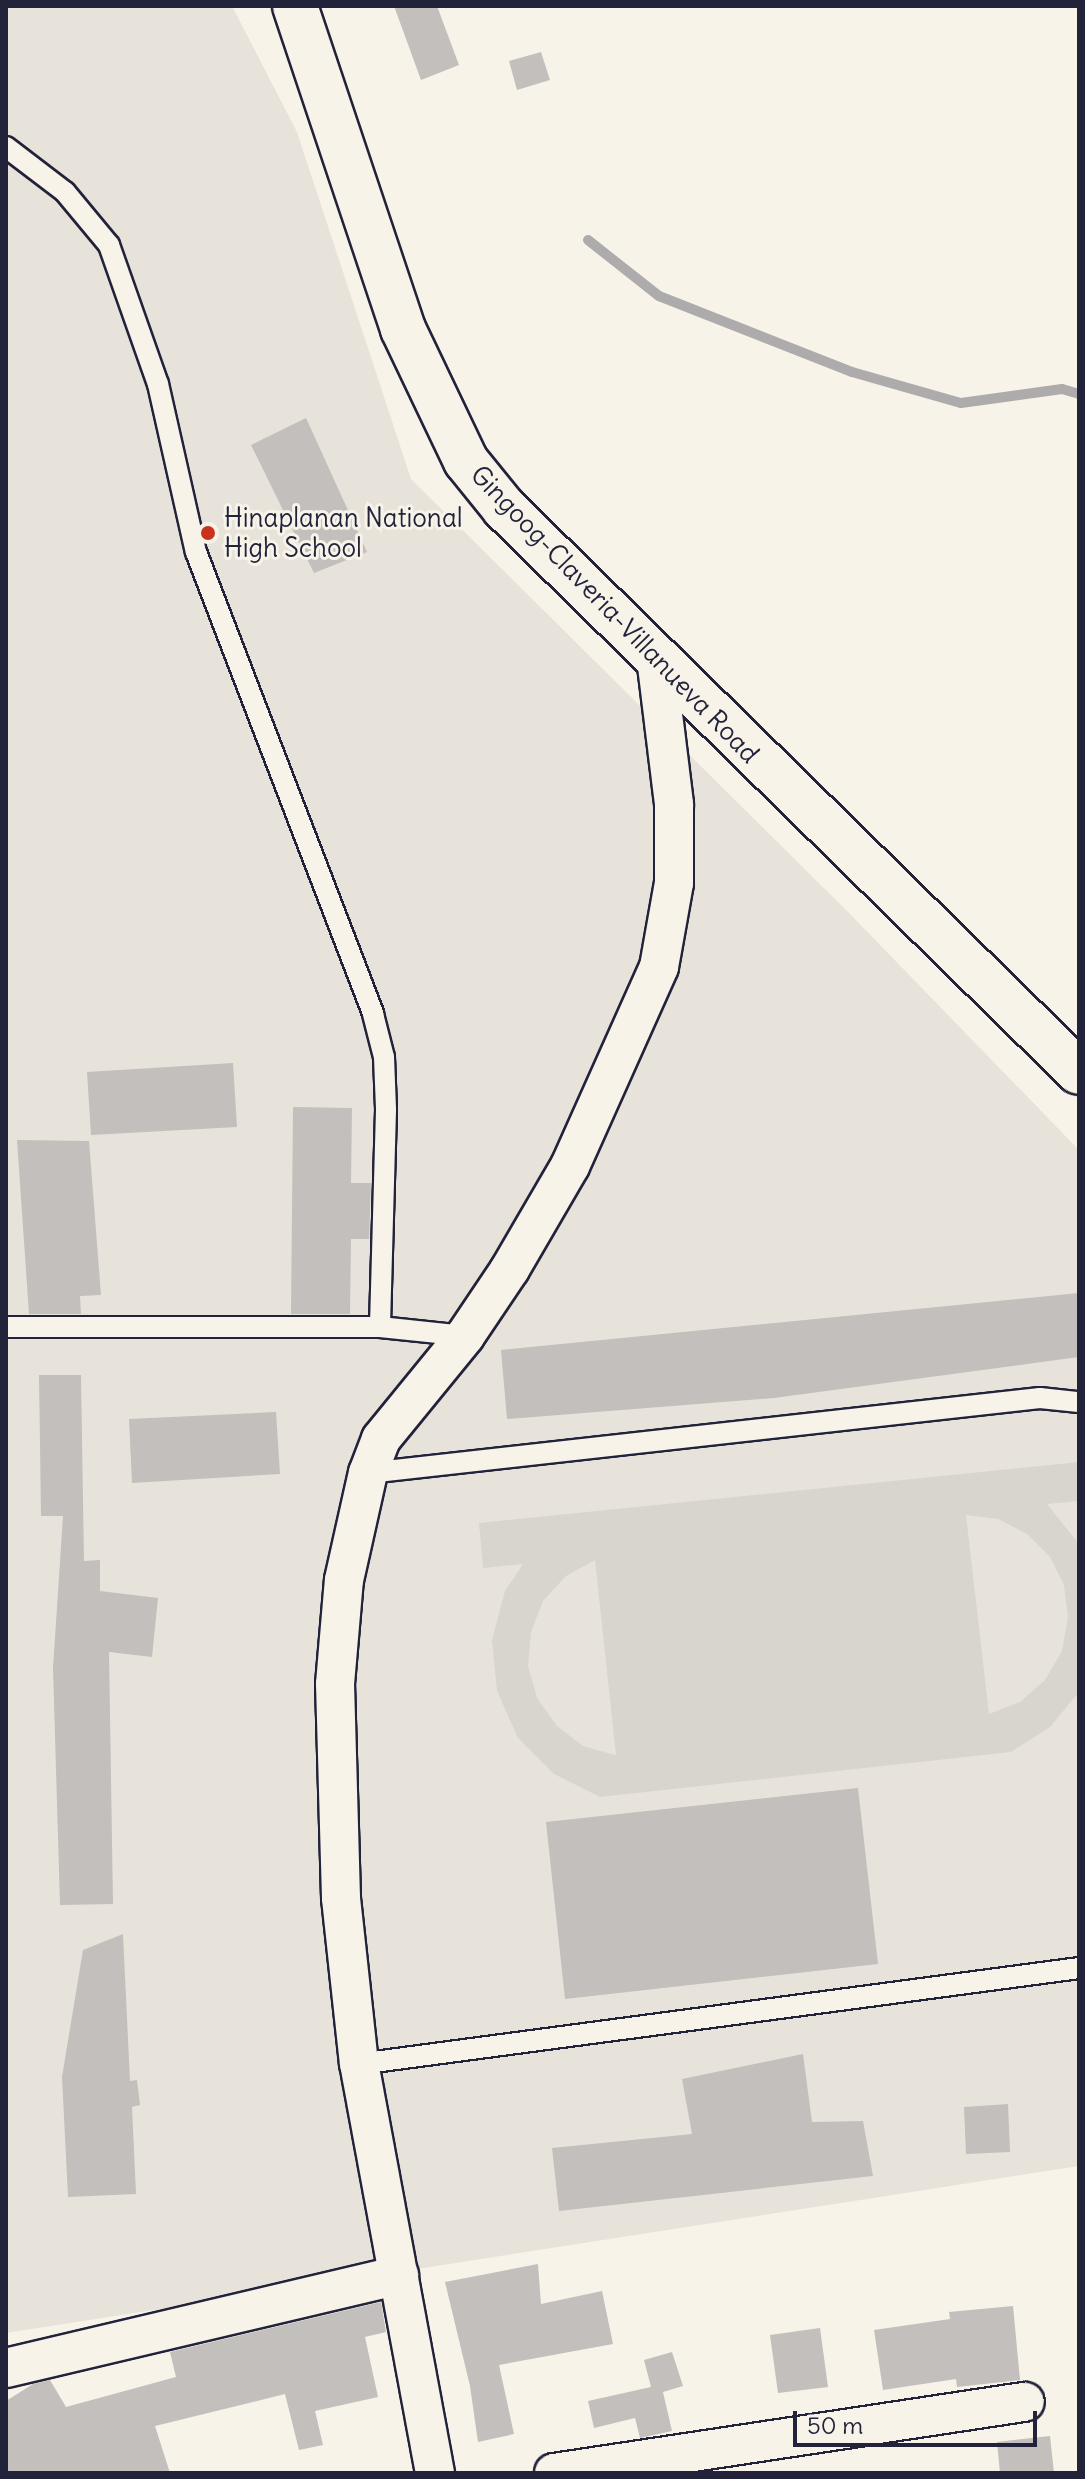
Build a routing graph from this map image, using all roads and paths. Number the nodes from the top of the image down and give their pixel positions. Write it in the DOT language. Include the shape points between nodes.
graph roads {
  1 [pos="295,6"];
  2 [pos="6,147"];
  3 [pos="656,658"];
  4 [pos="1079,1072"];
  5 [pos="6,1327"];
  6 [pos="380,1327"];
  7 [pos="465,1336"];
  8 [pos="1079,1402"];
  9 [pos="368,1473"];
  10 [pos="1079,1968"];
  11 [pos="359,2064"];
  12 [pos="399,2275"];
  13 [pos="6,2360"];
  14 [pos="6,2368"];
  15 [pos="1025,2402"];
  16 [pos="435,2473"];
  17 [pos="554,2473"];
  1 -- 3 [label="main road, Gingoog-Claveria-Villanueva Road" via="403,329 466,461 504,508"];
  2 -- 6 [label="lane" via="65,192 109,245 158,384 196,552 373,1014 384,1057 386,1110"];
  3 -- 4 [label="main road, Gingoog-Claveria-Villanueva Road"];
  3 -- 7 [label="street" via="674,820 674,883 659,967 570,1166"];
  5 -- 6 [label="lane"];
  6 -- 7 [label="lane"];
  7 -- 9 [label="street" via="401,1410 381,1439"];
  8 -- 9 [label="lane" via="1040,1398"];
  9 -- 11 [label="street" via="344,1580 335,1684 341,1898"];
  10 -- 11 [label="lane"];
  11 -- 12 [label="street"];
  12 -- 14 [label="street"];
  12 -- 16 [label="street"];
  13 -- 14 [label="lane"];
  15 -- 17 [label="street"];
}
